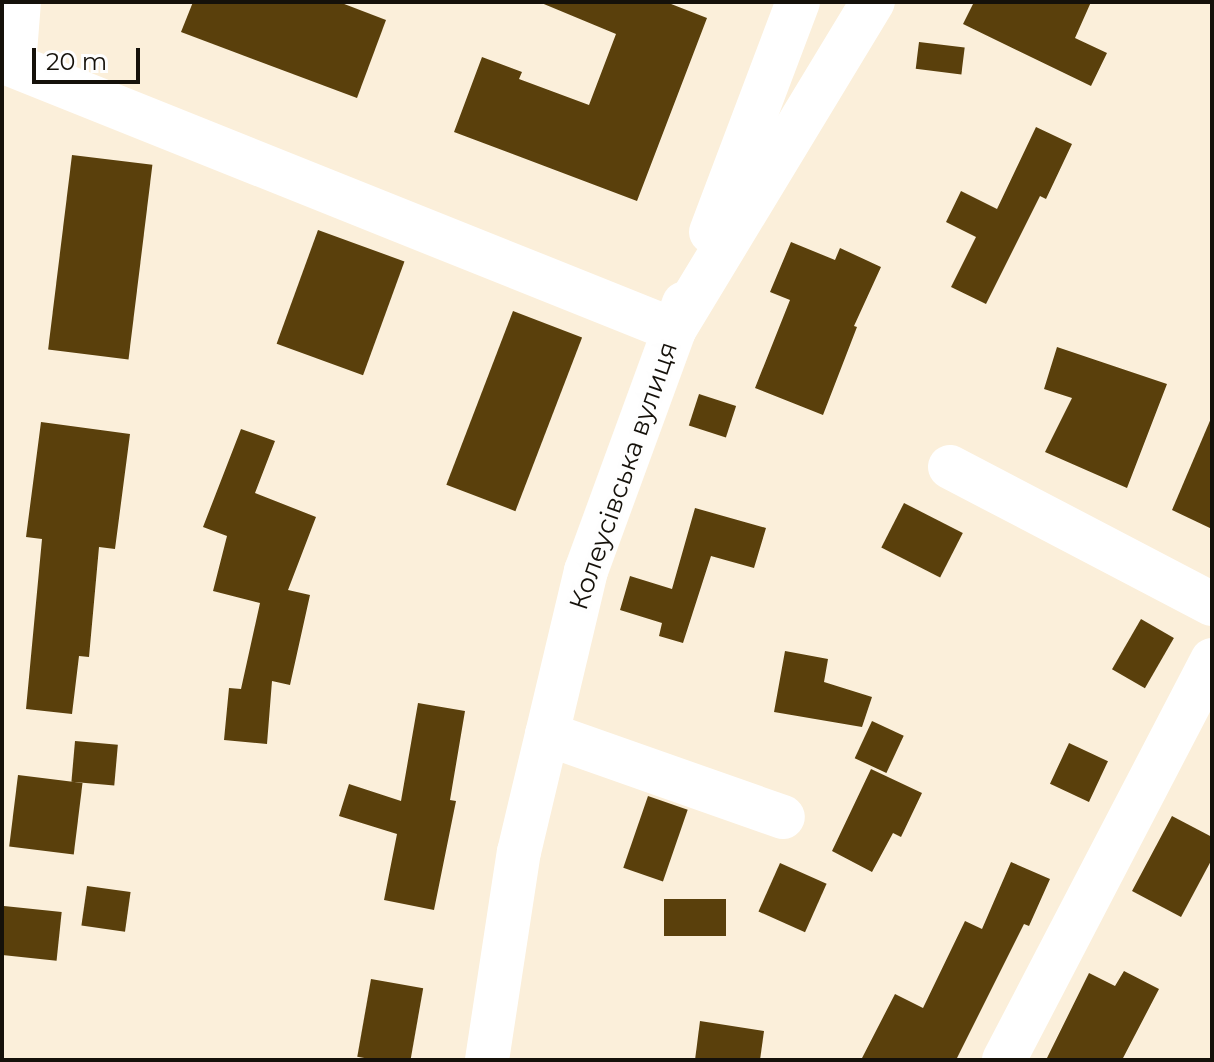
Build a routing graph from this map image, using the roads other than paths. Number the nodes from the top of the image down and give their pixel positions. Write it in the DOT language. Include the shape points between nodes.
graph roads {
  1 [pos="19,2"];
  2 [pos="798,2"];
  3 [pos="873,2"];
  4 [pos="8,63"];
  5 [pos="674,330"];
  6 [pos="950,467"];
  7 [pos="1212,604"];
  8 [pos="1212,660"];
  9 [pos="547,734"];
  10 [pos="783,817"];
  11 [pos="487,1060"];
  12 [pos="1004,1060"];
  1 -- 4 [label="street"];
  2 -- 5 [label="street, Колеусівська вулиця"];
  3 -- 5 [label="street"];
  4 -- 5 [label="street"];
  5 -- 9 [label="street, Колеусівська вулиця" via="586,571"];
  6 -- 7 [label="street"];
  8 -- 12 [label="street"];
  9 -- 10 [label="street"];
  9 -- 11 [label="street, Колеусівська вулиця" via="519,852"];
}
